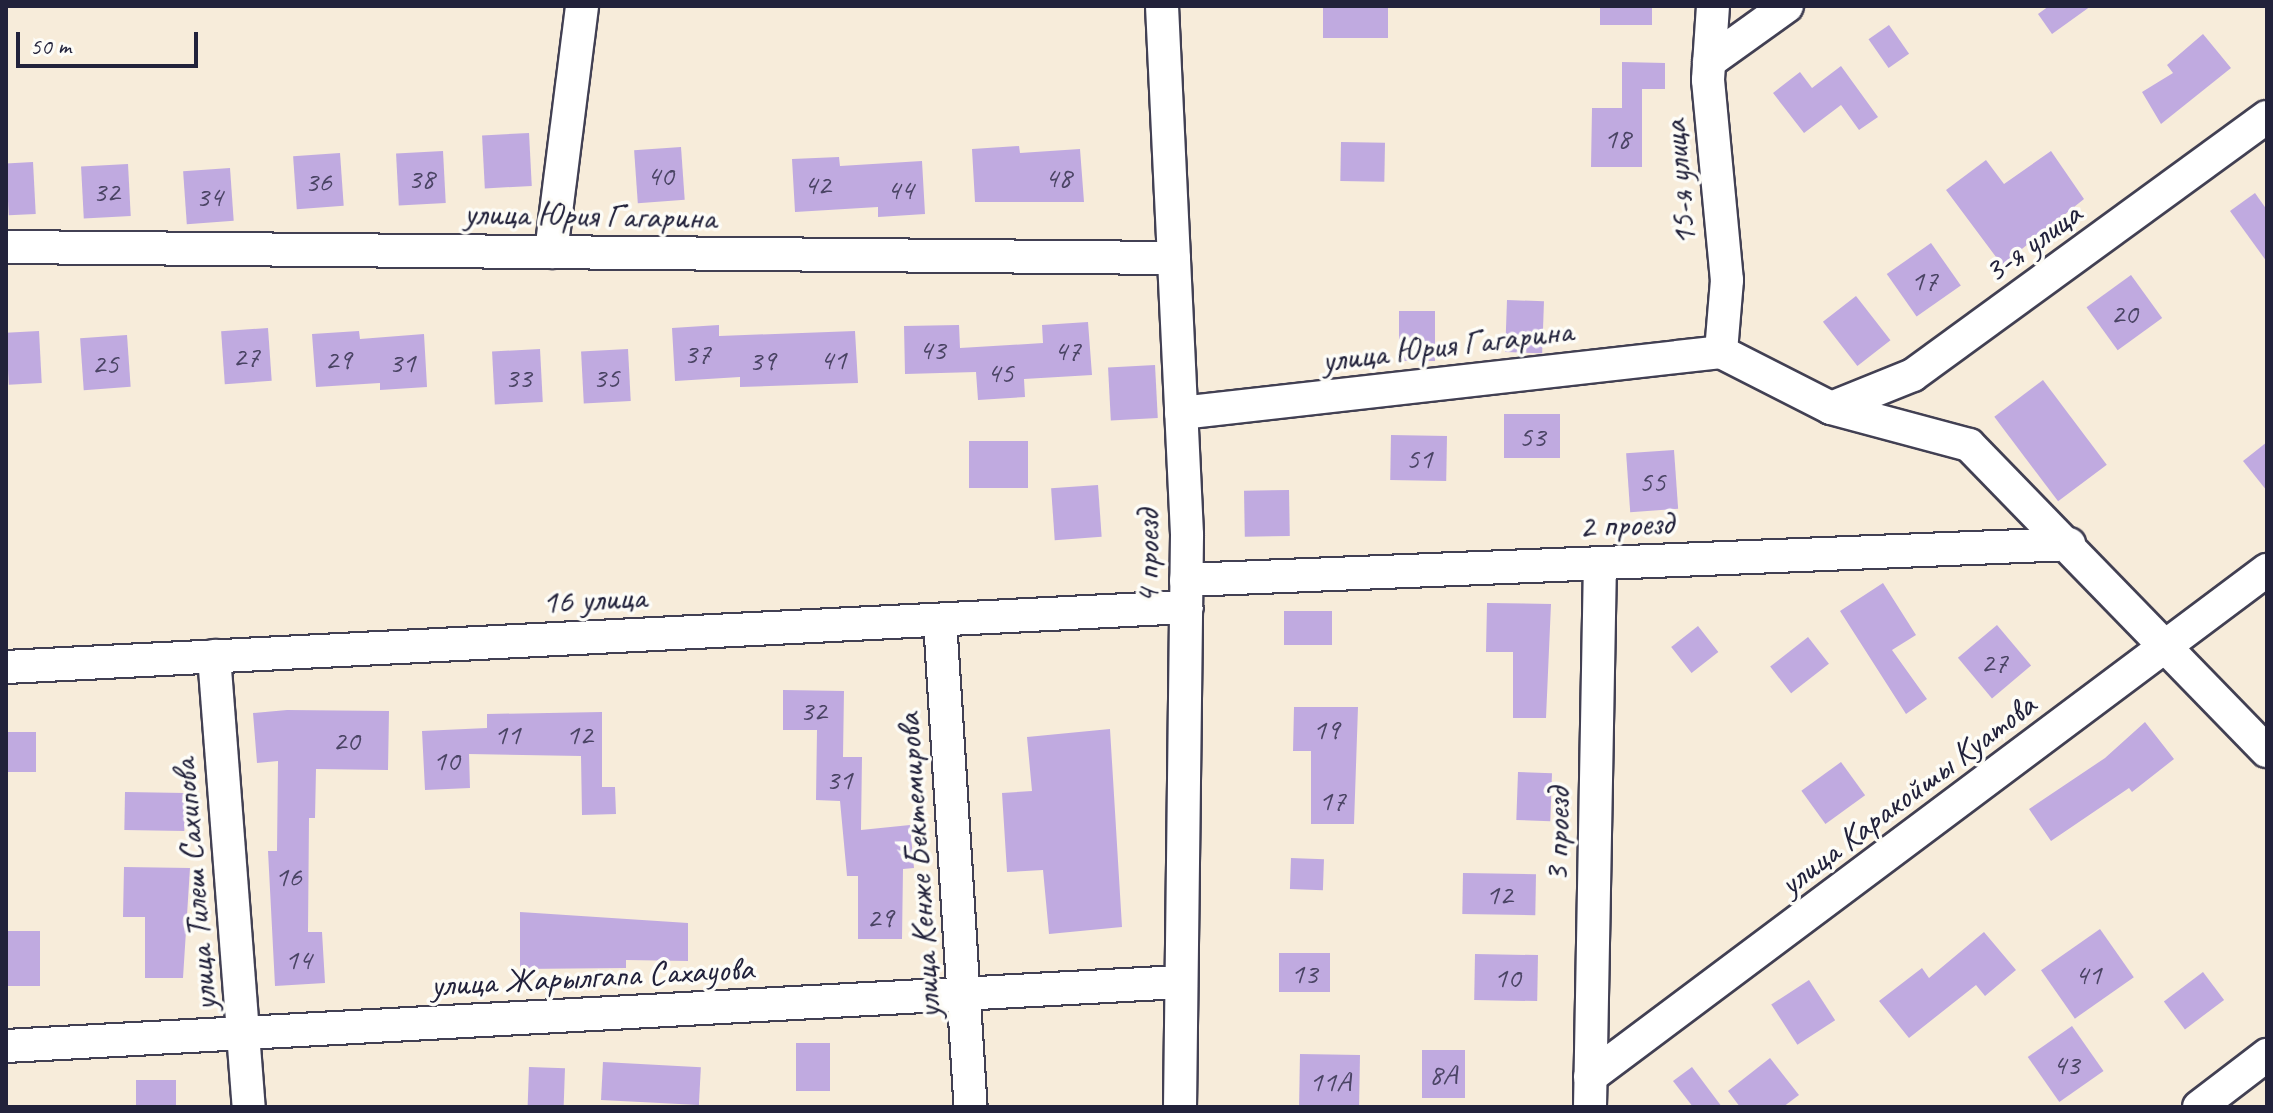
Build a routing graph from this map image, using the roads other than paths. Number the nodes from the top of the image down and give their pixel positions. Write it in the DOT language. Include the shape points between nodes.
graph roads {
  1 [pos="582,6"];
  2 [pos="1162,6"];
  3 [pos="1713,6"];
  4 [pos="1787,6"];
  5 [pos="1709,62"];
  6 [pos="2267,117"];
  7 [pos="6,247"];
  8 [pos="551,252"];
  9 [pos="1174,258"];
  10 [pos="1721,352"];
  11 [pos="1831,408"];
  12 [pos="1181,413"];
  13 [pos="2069,544"];
  14 [pos="1600,563"];
  15 [pos="2267,570"];
  16 [pos="1186,594"];
  17 [pos="940,620"];
  18 [pos="2168,646"];
  19 [pos="214,656"];
  20 [pos="6,667"];
  21 [pos="2267,751"];
  22 [pos="1181,982"];
  23 [pos="964,994"];
  24 [pos="244,1033"];
  25 [pos="6,1046"];
  26 [pos="2267,1055"];
  27 [pos="1590,1092"];
  28 [pos="249,1107"];
  29 [pos="971,1107"];
  30 [pos="1180,1107"];
  31 [pos="2199,1107"];
  1 -- 8 [label="street"];
  2 -- 9 [label="street, 4 проезд"];
  3 -- 5 [label="street, 15-я улица"];
  4 -- 5 [label="street"];
  5 -- 10 [label="street, 15-я улица" via="1727,280"];
  6 -- 11 [label="street, 3-я улица" via="1913,375"];
  7 -- 8 [label="street, улица Юрия Гагарина"];
  8 -- 9 [label="street, улица Юрия Гагарина"];
  9 -- 12 [label="street, 4 проезд"];
  10 -- 11 [label="street"];
  10 -- 12 [label="street, улица Юрия Гагарина"];
  11 -- 13 [label="street" via="1969,445"];
  12 -- 16 [label="street, 4 проезд"];
  13 -- 14 [label="street, 2 проезд"];
  13 -- 18 [label="street"];
  14 -- 16 [label="street, 2 проезд"];
  14 -- 27 [label="street, 3 проезд"];
  15 -- 18 [label="street, улица Каракойшы Куатова"];
  16 -- 17 [label="street, 16 улица"];
  16 -- 22 [label="street, 4 проезд"];
  17 -- 19 [label="street, 16 улица"];
  17 -- 23 [label="street, улица Кенже Бектемирова"];
  18 -- 21 [label="street"];
  18 -- 27 [label="street, улица Каракойшы Куатова"];
  19 -- 20 [label="street, 16 улица"];
  19 -- 24 [label="street, улица Тилеш Сахипова"];
  22 -- 23 [label="street, улица Жарылгапа Сахауова"];
  22 -- 30 [label="street, 4 проезд"];
  23 -- 24 [label="street, улица Жарылгапа Сахауова"];
  23 -- 29 [label="street, улица Кенже Бектемирова"];
  24 -- 25 [label="street, улица Жарылгапа Сахауова"];
  24 -- 28 [label="street, улица Тилеш Сахипова"];
  26 -- 31 [label="street"];
}
